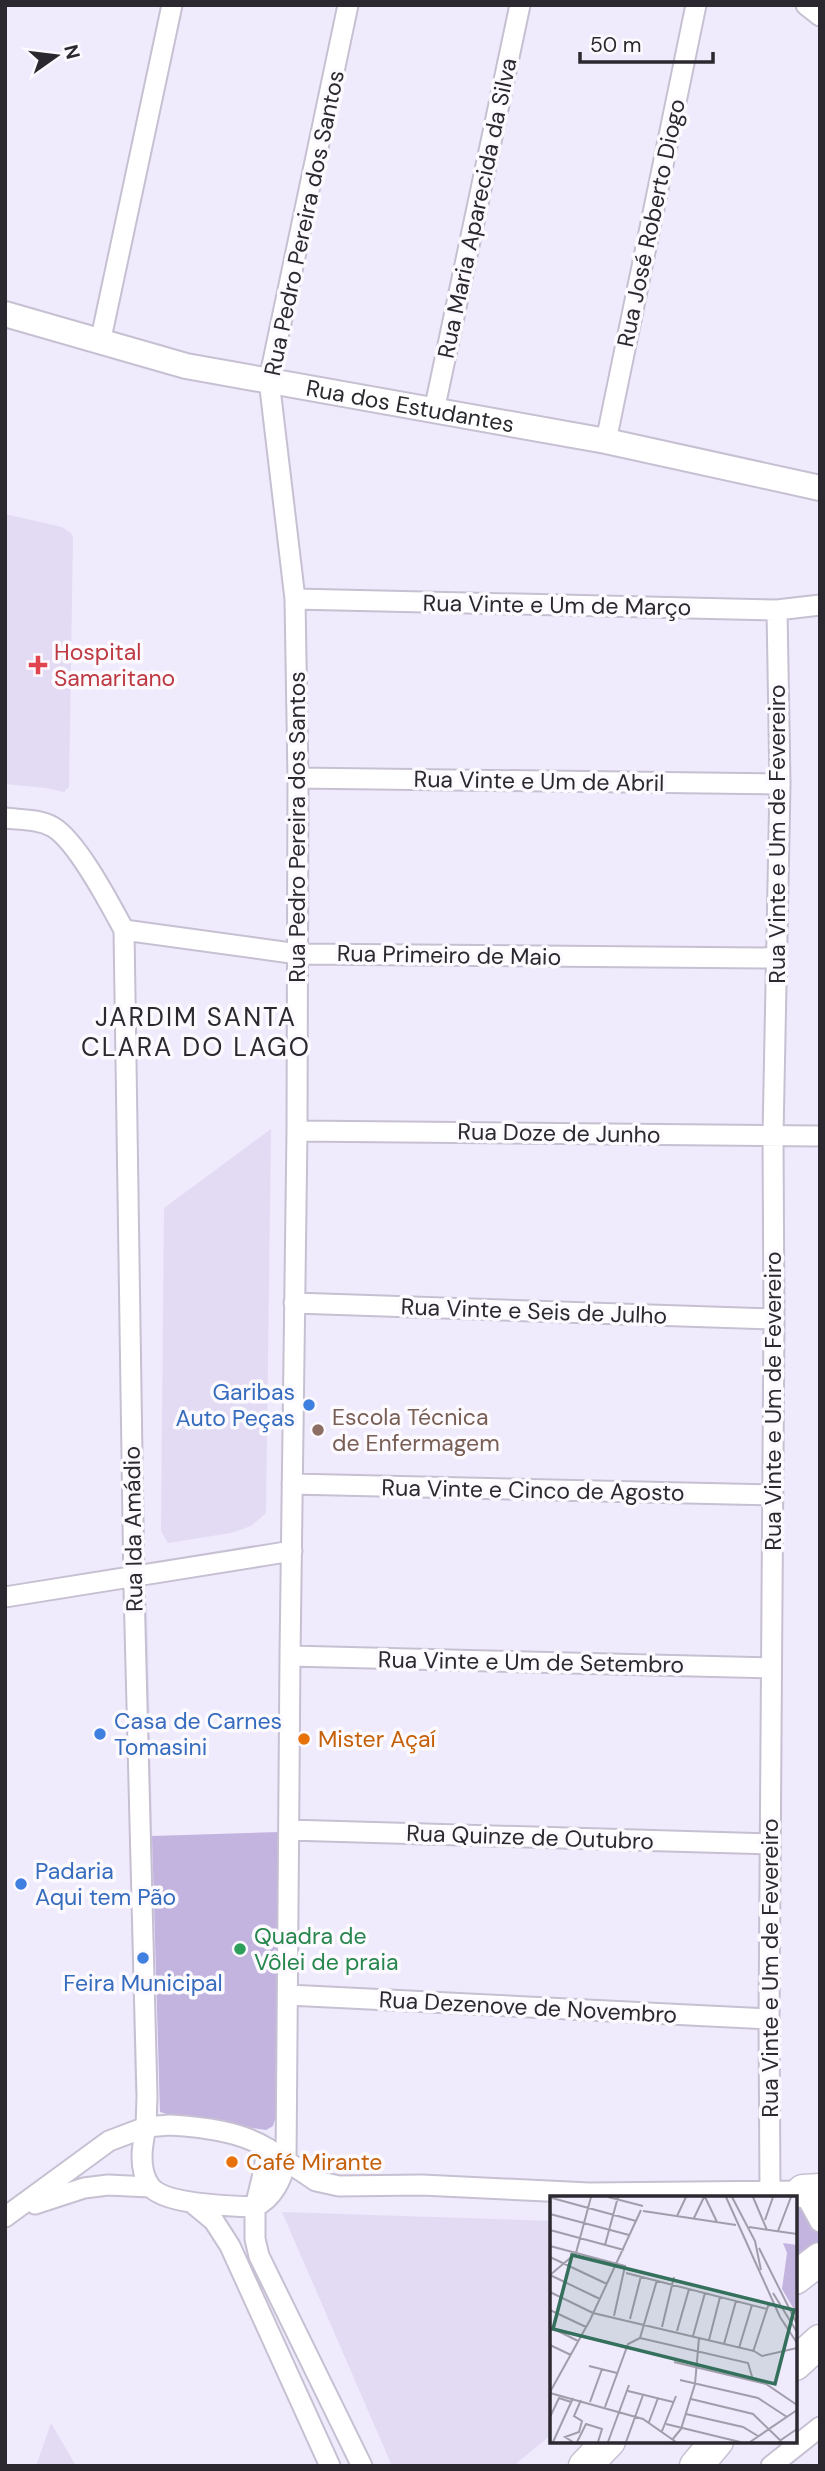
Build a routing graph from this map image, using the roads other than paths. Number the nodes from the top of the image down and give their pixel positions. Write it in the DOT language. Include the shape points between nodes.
graph roads {
  1 [pos="172,5"];
  2 [pos="348,5"];
  3 [pos="520,5"];
  4 [pos="696,5"];
  5 [pos="806,5"];
  6 [pos="820,16"];
  7 [pos="5,314"];
  8 [pos="100,343"];
  9 [pos="270,380"];
  10 [pos="434,411"];
  11 [pos="606,441"];
  12 [pos="820,488"];
  13 [pos="295,599"];
  14 [pos="820,605"];
  15 [pos="777,610"];
  16 [pos="298,778"];
  17 [pos="780,784"];
  18 [pos="5,818"];
  19 [pos="124,930"];
  20 [pos="298,954"];
  21 [pos="777,958"];
  22 [pos="298,1130"];
  23 [pos="773,1136"];
  24 [pos="820,1136"];
  25 [pos="294,1303"];
  26 [pos="774,1318"];
  27 [pos="292,1484"];
  28 [pos="773,1495"];
  29 [pos="292,1551"];
  30 [pos="134,1577"];
  31 [pos="5,1597"];
  32 [pos="290,1656"];
  33 [pos="771,1668"];
  34 [pos="289,1830"];
  35 [pos="770,1844"];
  36 [pos="288,1995"];
  37 [pos="769,2019"];
  38 [pos="146,2127"];
  39 [pos="267,2148"];
  40 [pos="286,2162"];
  41 [pos="150,2188"];
  42 [pos="770,2191"];
  43 [pos="811,2191"];
  44 [pos="591,2196"];
  45 [pos="191,2202"];
  46 [pos="255,2207"];
  47 [pos="11,2213"];
  48 [pos="820,2222"];
  49 [pos="820,2259"];
  50 [pos="797,2276"];
  51 [pos="820,2341"];
  52 [pos="797,2362"];
  53 [pos="820,2427"];
  54 [pos="607,2443"];
  55 [pos="715,2443"];
  56 [pos="330,2466"];
  57 [pos="362,2466"];
  58 [pos="585,2466"];
  59 [pos="696,2466"];
  60 [pos="771,2466"];
  1 -- 8 [label="street"];
  2 -- 9 [label="street, Rua Pedro Pereira dos Santos"];
  3 -- 10 [label="street, Rua Maria Aparecida da Silva"];
  4 -- 11 [label="street, Rua José Roberto Diogo"];
  5 -- 6 [label="street"];
  7 -- 8 [label="street, Rua dos Estudantes"];
  8 -- 9 [label="street, Rua dos Estudantes" via="186,366"];
  9 -- 10 [label="street, Rua dos Estudantes"];
  9 -- 13 [label="street, Rua Pedro Pereira dos Santos"];
  10 -- 11 [label="street, Rua dos Estudantes"];
  11 -- 12 [label="street, Rua dos Estudantes"];
  13 -- 15 [label="street, Rua Vinte e Um de Março"];
  13 -- 16 [label="street, Rua Pedro Pereira dos Santos"];
  14 -- 15 [label="street, Rua Vinte e Um de Março"];
  15 -- 17 [label="street, Rua Vinte e Um de Fevereiro"];
  16 -- 17 [label="street, Rua Vinte e Um de Abril"];
  16 -- 20 [label="street, Rua Pedro Pereira dos Santos"];
  17 -- 21 [label="street, Rua Vinte e Um de Fevereiro"];
  18 -- 19 [label="street" via="55,828 101,888"];
  19 -- 20 [label="street, Rua Primeiro de Maio"];
  19 -- 30 [label="street, Rua Ida Amádio"];
  20 -- 21 [label="street, Rua Primeiro de Maio"];
  20 -- 22 [label="street, Rua Pedro Pereira dos Santos"];
  21 -- 23 [label="street, Rua Vinte e Um de Fevereiro"];
  22 -- 23 [label="street, Rua Doze de Junho"];
  22 -- 25 [label="street, Rua Pedro Pereira dos Santos"];
  23 -- 24 [label="street, Rua Doze de Junho"];
  23 -- 26 [label="street, Rua Vinte e Um de Fevereiro"];
  25 -- 26 [label="street, Rua Vinte e Seis de Julho"];
  25 -- 27 [label="street, Rua Pedro Pereira dos Santos"];
  26 -- 28 [label="street, Rua Vinte e Um de Fevereiro"];
  27 -- 28 [label="street, Rua Vinte e Cinco de Agosto"];
  27 -- 29 [label="street, Rua Pedro Pereira dos Santos"];
  28 -- 33 [label="street, Rua Vinte e Um de Fevereiro"];
  29 -- 30 [label="street"];
  29 -- 32 [label="street, Rua Pedro Pereira dos Santos"];
  30 -- 31 [label="street"];
  30 -- 38 [label="street, Rua Ida Amádio"];
  32 -- 33 [label="street, Rua Vinte e Um de Setembro"];
  32 -- 34 [label="street, Rua Pedro Pereira dos Santos"];
  33 -- 35 [label="street, Rua Vinte e Um de Fevereiro"];
  34 -- 35 [label="street, Rua Quinze de Outubro"];
  34 -- 36 [label="street, Rua Pedro Pereira dos Santos"];
  35 -- 37 [label="street, Rua Vinte e Um de Fevereiro"];
  36 -- 37 [label="street, Rua Dezenove de Novembro"];
  36 -- 40 [label="street, Rua Pedro Pereira dos Santos"];
  37 -- 42 [label="street, Rua Vinte e Um de Fevereiro"];
  38 -- 39 [label="street" via="200,2127 254,2140"];
  38 -- 41 [label="street, Rua Ida Amádio" via="142,2161"];
  38 -- 47 [label="street" via="109,2141"];
  39 -- 40 [label="street"];
  39 -- 46 [label="street"];
  40 -- 44 [label="street" via="316,2181 339,2186 422,2185"];
  40 -- 46 [label="street" via="269,2198"];
  41 -- 45 [label="street"];
  41 -- 47 [label="street" via="84,2188"];
  42 -- 43 [label="street"];
  42 -- 44 [label="street"];
  43 -- 48 [label="street"];
  45 -- 46 [label="street"];
  45 -- 56 [label="street" via="214,2221 230,2246"];
  46 -- 57 [label="street" via="259,2256"];
  49 -- 50 [label="main road"];
  51 -- 52 [label="main road"];
  53 -- 60 [label="street"];
  54 -- 58 [label="main road"];
  55 -- 59 [label="main road"];
}
